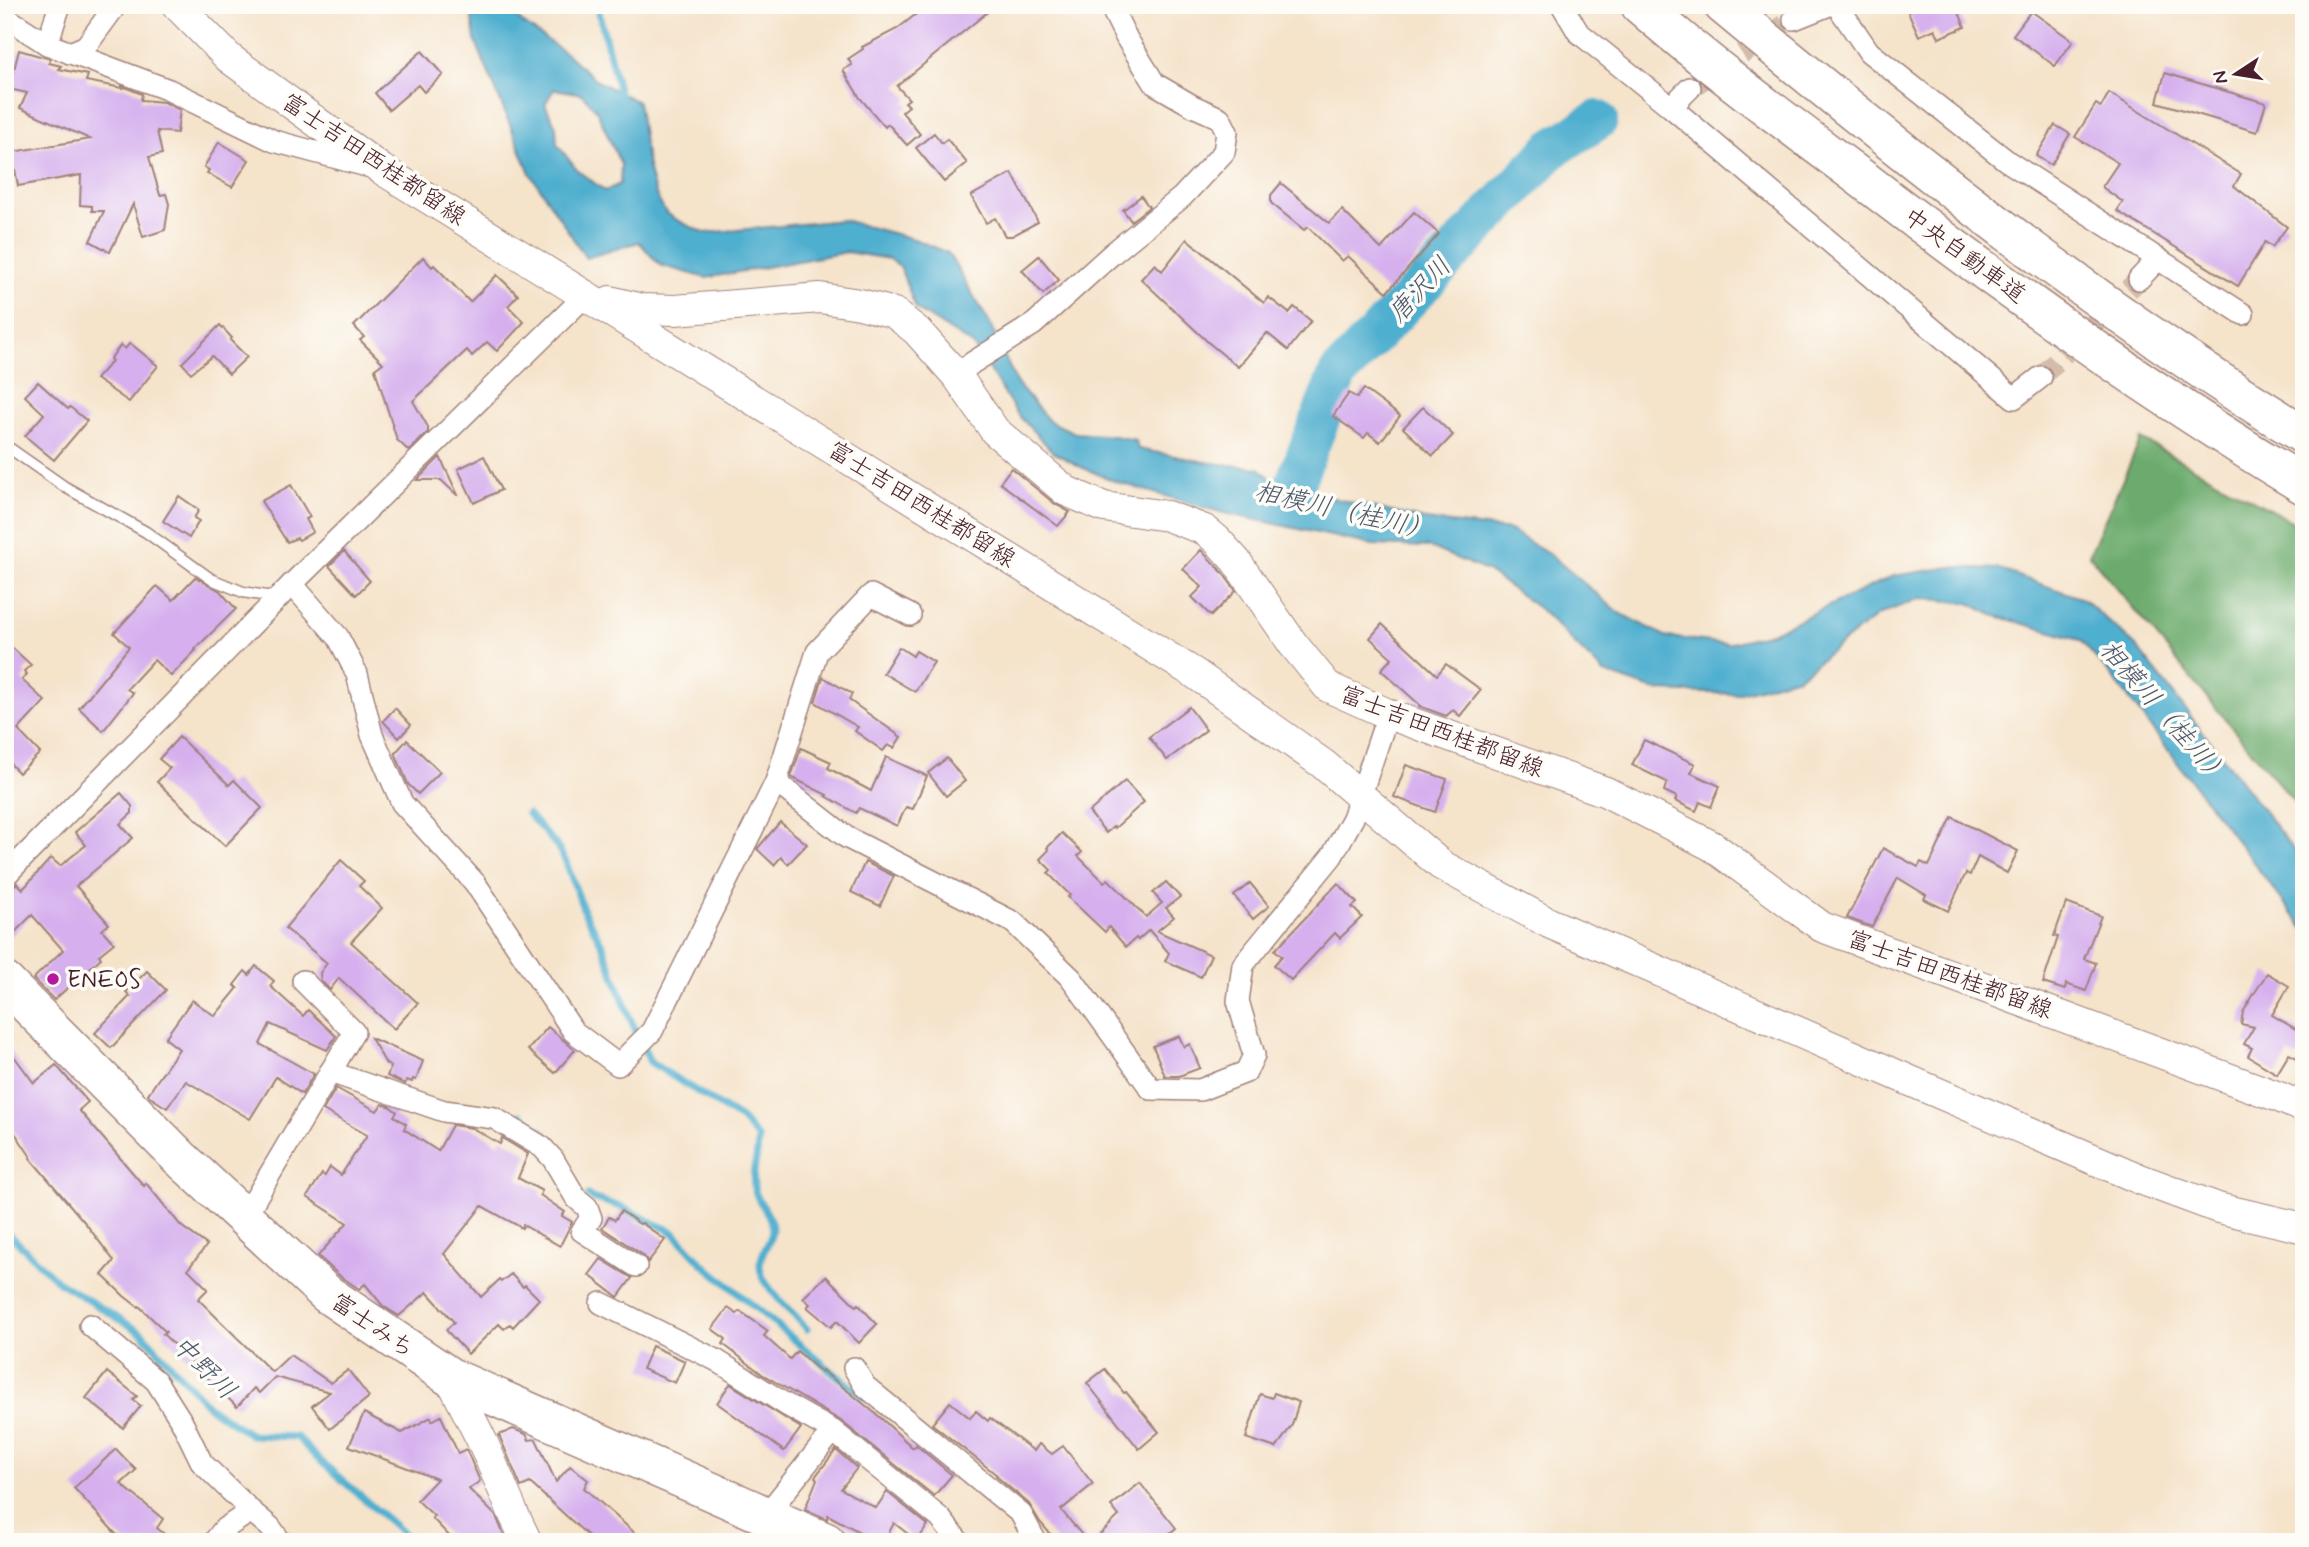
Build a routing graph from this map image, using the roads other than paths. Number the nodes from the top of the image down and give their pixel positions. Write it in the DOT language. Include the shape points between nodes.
graph roads {
  1 [pos="60,5"];
  2 [pos="116,5"];
  3 [pos="177,5"];
  4 [pos="1110,5"];
  5 [pos="1562,5"];
  6 [pos="1640,5"];
  7 [pos="1723,5"];
  8 [pos="1829,5"];
  9 [pos="1837,5"];
  10 [pos="5,17"];
  11 [pos="1794,19"];
  12 [pos="47,44"];
  13 [pos="70,53"];
  14 [pos="1690,88"];
  15 [pos="1671,107"];
  16 [pos="381,169"];
  17 [pos="2158,259"];
  18 [pos="2139,279"];
  19 [pos="586,295"];
  20 [pos="2243,314"];
  21 [pos="965,370"];
  22 [pos="2041,377"];
  23 [pos="2304,435"];
  24 [pos="5,445"];
  25 [pos="2304,485"];
  26 [pos="285,591"];
  27 [pos="910,615"];
  28 [pos="1388,714"];
  29 [pos="776,782"];
  30 [pos="5,876"];
  31 [pos="303,981"];
  32 [pos="5,982"];
  33 [pos="330,1072"];
  34 [pos="2304,1108"];
  35 [pos="244,1217"];
  36 [pos="2304,1228"];
  37 [pos="636,1266"];
  38 [pos="601,1303"];
  39 [pos="90,1325"];
  40 [pos="854,1368"];
  41 [pos="450,1377"];
  42 [pos="833,1431"];
  43 [pos="251,1511"];
  44 [pos="766,1516"];
  45 [pos="214,1542"];
  46 [pos="281,1542"];
  47 [pos="527,1542"];
  48 [pos="826,1542"];
  49 [pos="958,1542"];
  50 [pos="1036,1542"];
  1 -- 12 [label="street"];
  2 -- 13 [label="street" via="86,46"];
  3 -- 16 [label="main road, 富士吉田西桂都留線" via="229,58"];
  4 -- 21 [label="street" via="1155,84 1220,118 1227,132 1224,152 1182,197 1034,324"];
  5 -- 15 [label="street" via="1578,32"];
  6 -- 25 [label="highway, 中央自動車道" via="1689,48 2054,321"];
  7 -- 23 [label="highway, 中央自動車道" via="1985,216 2109,307"];
  8 -- 11 [label="street"];
  9 -- 17 [label="street" via="1869,51 2007,161"];
  10 -- 12 [label="street"];
  12 -- 13 [label="street"];
  13 -- 16 [label="street" via="169,90 274,141"];
  14 -- 15 [label="street"];
  15 -- 22 [label="street" via="2014,398"];
  16 -- 19 [label="main road, 富士吉田西桂都留線"];
  17 -- 18 [label="street"];
  17 -- 20 [label="street"];
  19 -- 21 [label="main road, 富士吉田西桂都留線" via="642,309 820,298 860,304 894,313"];
  19 -- 26 [label="street"];
  19 -- 36 [label="main road, 富士吉田西桂都留線" via="1194,673 1323,764 1441,865 1549,923 2140,1179 2218,1208"];
  21 -- 28 [label="main road, 富士吉田西桂都留線" via="995,431 1066,491 1104,508 1167,516 1205,530 1236,561 1328,687"];
  24 -- 26 [label="lane" via="65,487 146,532 211,579 243,592"];
  26 -- 29 [label="street" via="338,637 357,674 372,734 401,803 475,883 573,1031 618,1065 652,1031"];
  26 -- 30 [label="street"];
  27 -- 29 [label="street" via="871,595 817,652"];
  28 -- 29 [label="street" via="1353,818 1332,856 1243,965 1238,1001 1254,1055 1247,1072 1200,1090 1151,1089 1072,979 1013,922 846,837"];
  28 -- 34 [label="main road, 富士吉田西桂都留線" via="1606,792 1712,846 1822,927"];
  31 -- 33 [label="street" via="354,1032"];
  32 -- 35 [label="highway, 富士みち"];
  33 -- 35 [label="street"];
  33 -- 37 [label="street" via="444,1111 494,1118 542,1147 587,1207 591,1218 582,1231"];
  35 -- 41 [label="highway, 富士みち" via="327,1294"];
  38 -- 42 [label="street" via="716,1360"];
  39 -- 43 [label="street" via="156,1381 202,1463"];
  40 -- 50 [label="street" via="865,1386 1021,1514"];
  41 -- 44 [label="highway, 富士みち"];
  41 -- 47 [label="main road"];
  42 -- 44 [label="street"];
  42 -- 49 [label="street" via="940,1518"];
  43 -- 45 [label="street"];
  43 -- 46 [label="street"];
  44 -- 48 [label="highway, 富士みち"];
}
